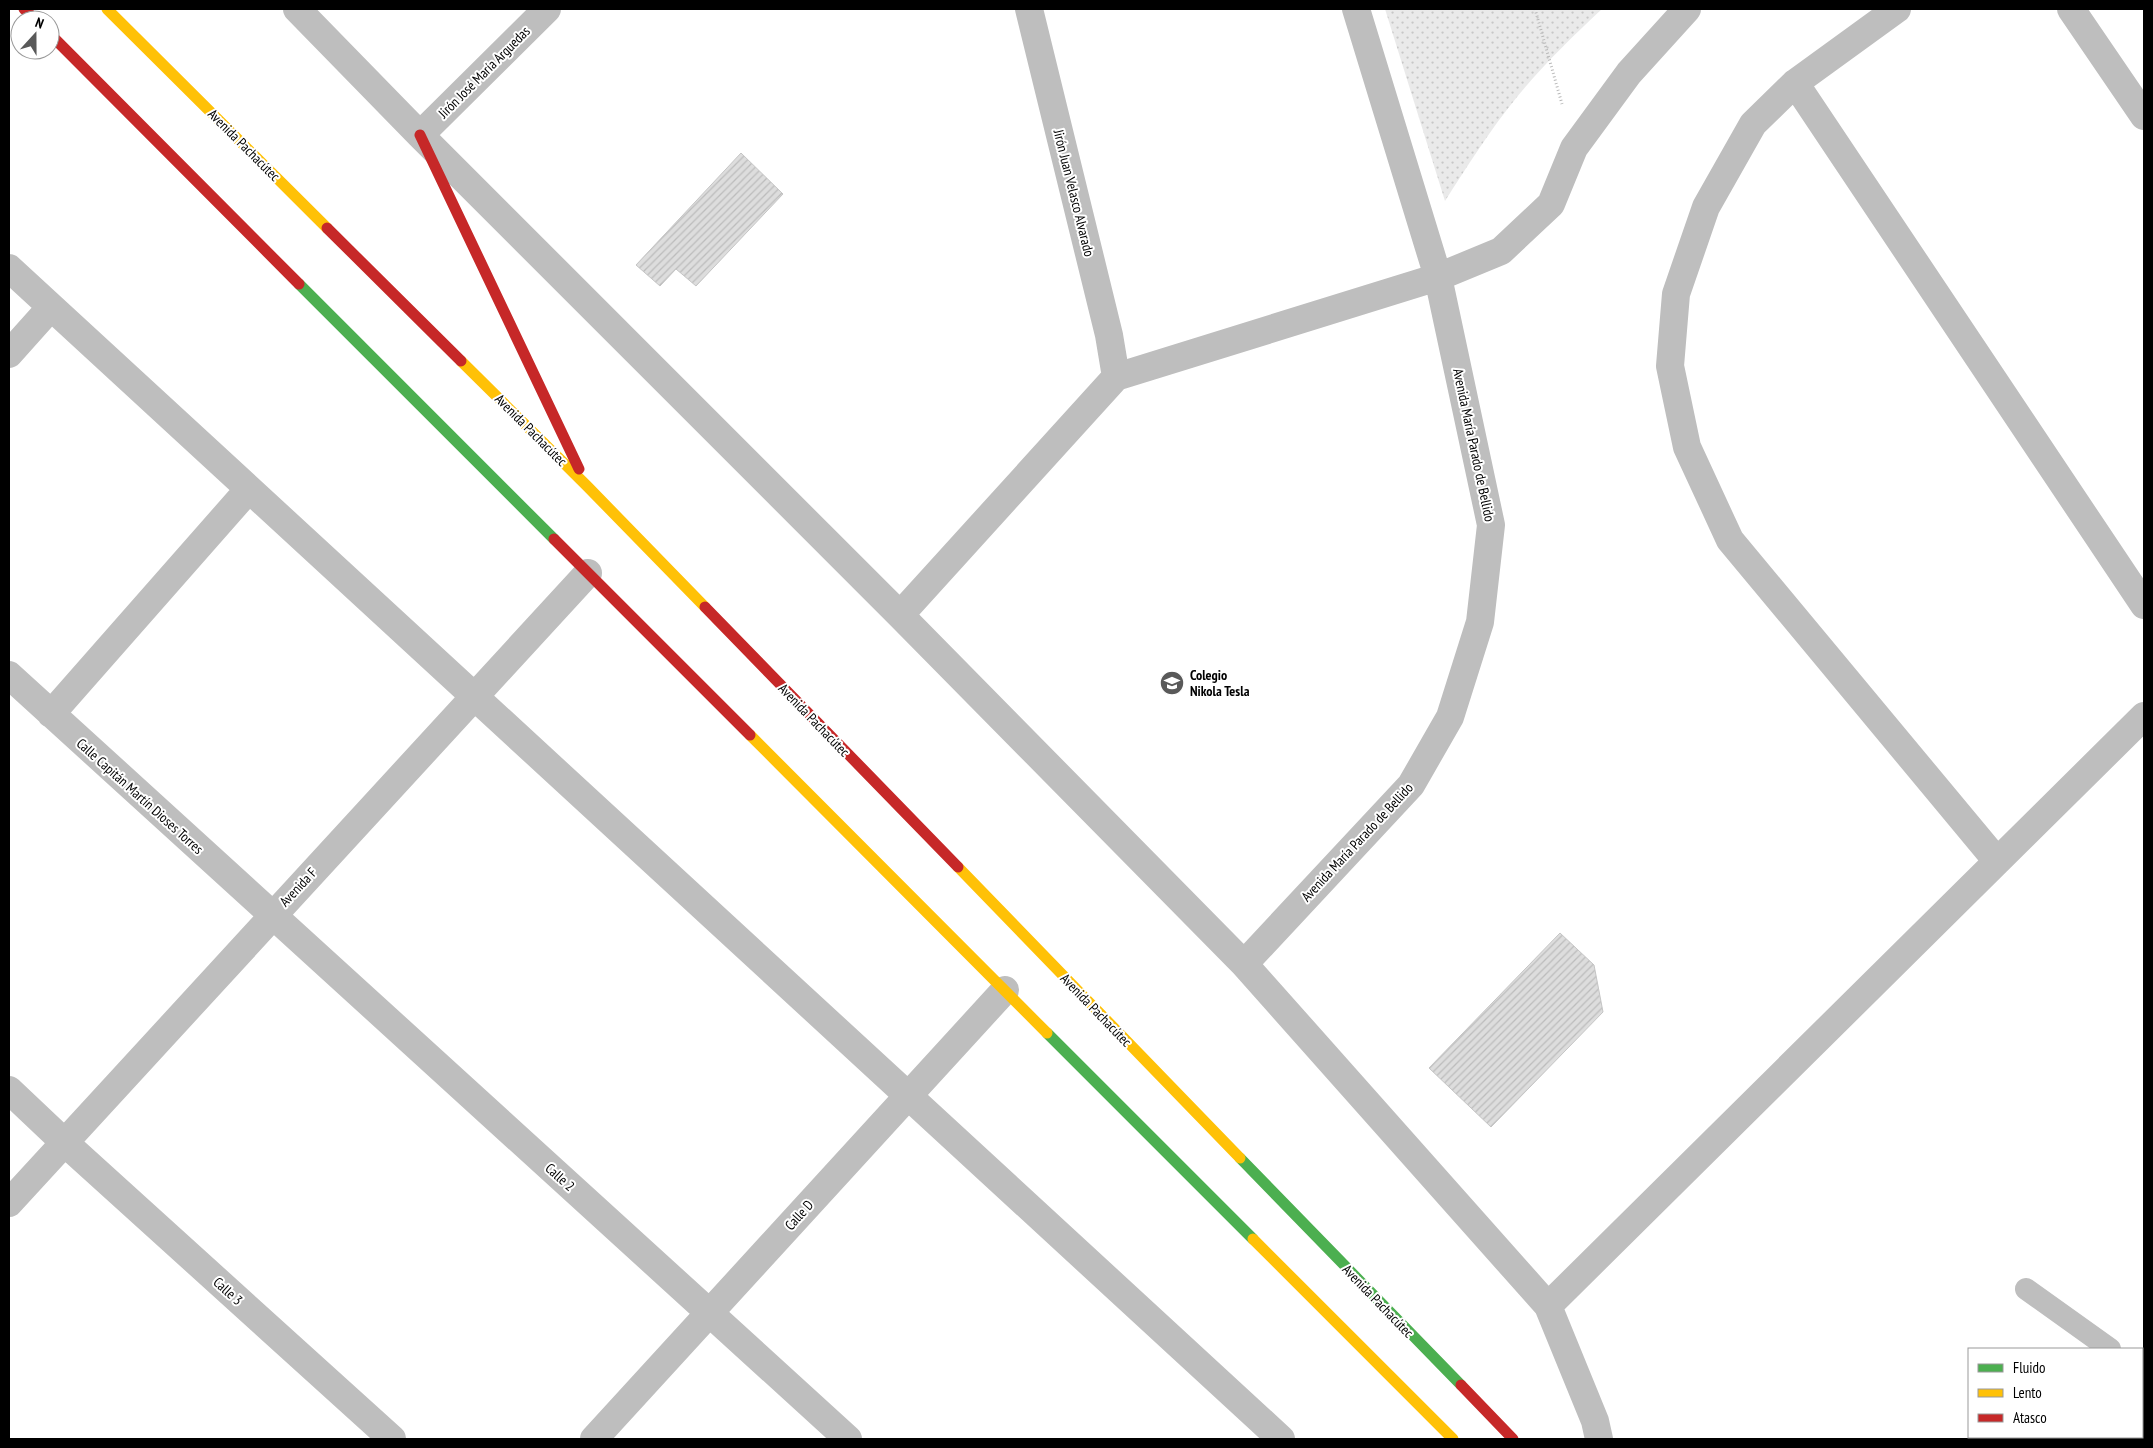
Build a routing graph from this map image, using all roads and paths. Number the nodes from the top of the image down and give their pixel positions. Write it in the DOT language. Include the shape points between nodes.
graph roads {
  1 [pos="107,9"];
  2 [pos="297,9"];
  3 [pos="547,9"];
  4 [pos="1029,9"];
  5 [pos="1356,9"];
  6 [pos="1535,9"];
  7 [pos="1687,9"];
  8 [pos="1897,9"];
  9 [pos="2071,9"];
  10 [pos="60,44"];
  11 [pos="1795,83"];
  12 [pos="2144,116"];
  13 [pos="420,135"];
  14 [pos="1574,148"];
  15 [pos="9,268"];
  16 [pos="1438,277"];
  17 [pos="51,306"];
  18 [pos="9,354"];
  19 [pos="1116,377"];
  20 [pos="587,486"];
  21 [pos="249,489"];
  22 [pos="588,573"];
  23 [pos="2144,605"];
  24 [pos="900,615"];
  25 [pos="9,675"];
  26 [pos="474,696"];
  27 [pos="50,714"];
  28 [pos="2144,716"];
  29 [pos="1997,861"];
  30 [pos="272,916"];
  31 [pos="1244,964"];
  32 [pos="1005,990"];
  33 [pos="9,1090"];
  34 [pos="907,1096"];
  35 [pos="64,1142"];
  36 [pos="9,1203"];
  37 [pos="2026,1289"];
  38 [pos="1548,1306"];
  39 [pos="710,1313"];
  40 [pos="2109,1348"];
  41 [pos="392,1439"];
  42 [pos="594,1439"];
  43 [pos="848,1439"];
  44 [pos="1280,1439"];
  45 [pos="1453,1439"];
  46 [pos="1513,1439"];
  47 [pos="1599,1439"];
  1 -- 20 [label="main road, Avenida Pachacútec"];
  2 -- 13 [label="street"];
  3 -- 13 [label="street, Jirón José María Arguedas"];
  4 -- 19 [label="street, Jirón Juan Velasco Alvarado" via="1109,335"];
  5 -- 16 [label="street, Avenida María Parado de Bellido"];
  6 -- 14 [label="path"];
  7 -- 14 [label="street" via="1630,73"];
  8 -- 11 [label="street"];
  9 -- 12 [label="street"];
  10 -- 22 [label="main road"];
  11 -- 23 [label="street"];
  11 -- 29 [label="street" via="1748,132 1706,208 1676,294 1670,366 1687,447 1730,540"];
  13 -- 20 [label="main road"];
  13 -- 24 [label="street"];
  14 -- 16 [label="street" via="1551,204 1501,251"];
  15 -- 17 [label="street"];
  16 -- 19 [label="street"];
  16 -- 31 [label="street, Avenida María Parado de Bellido" via="1491,525 1480,622 1450,716 1412,785"];
  17 -- 18 [label="street"];
  17 -- 21 [label="street"];
  19 -- 24 [label="street"];
  20 -- 46 [label="main road, Avenida Pachacútec"];
  21 -- 26 [label="street"];
  21 -- 27 [label="street"];
  22 -- 26 [label="street, Avenida F"];
  22 -- 32 [label="main road"];
  24 -- 31 [label="street"];
  25 -- 27 [label="street, Calle Capitán Martín Dioses Torres"];
  26 -- 30 [label="street, Avenida F"];
  26 -- 34 [label="street"];
  27 -- 30 [label="street, Calle Capitán Martín Dioses Torres"];
  28 -- 29 [label="street"];
  29 -- 38 [label="street"];
  30 -- 35 [label="street, Avenida F"];
  30 -- 39 [label="street, Calle 2"];
  31 -- 38 [label="street"];
  32 -- 34 [label="street, Calle D"];
  32 -- 45 [label="main road"];
  33 -- 35 [label="street, Calle 3"];
  34 -- 39 [label="street, Calle D"];
  34 -- 44 [label="street"];
  35 -- 36 [label="street, Avenida F"];
  35 -- 41 [label="street, Calle 3"];
  37 -- 40 [label="lane"];
  38 -- 47 [label="street" via="1595,1421"];
  39 -- 42 [label="street, Calle D"];
  39 -- 43 [label="street, Calle 2"];
}
